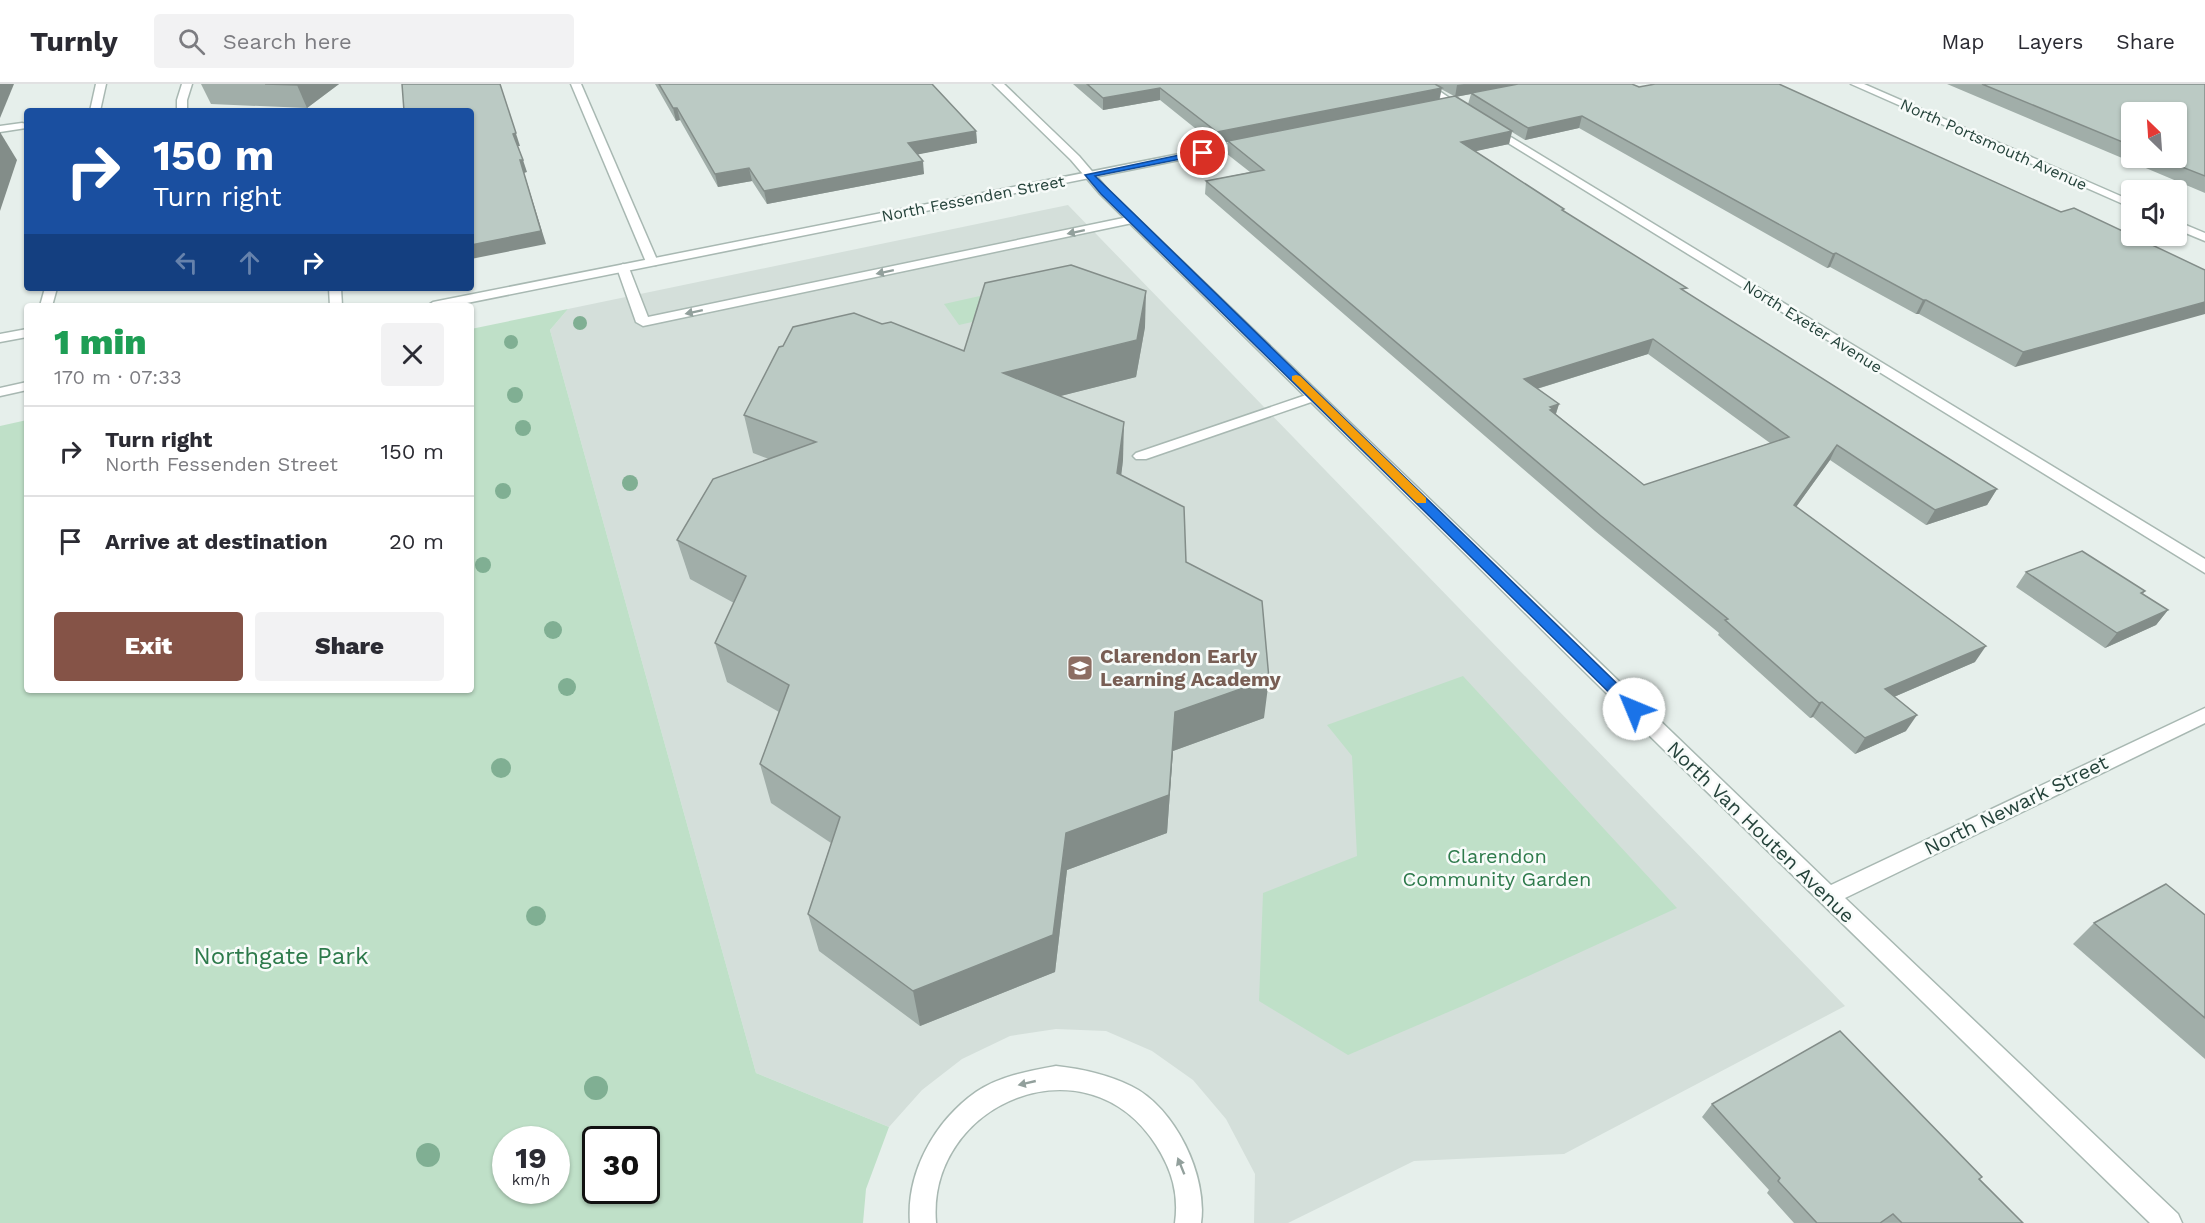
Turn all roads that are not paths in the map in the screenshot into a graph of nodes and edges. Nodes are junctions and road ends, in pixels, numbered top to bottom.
1 (101, 84) edge
2 (187, 84) edge
3 (576, 84) edge
4 (998, 84) edge
5 (1422, 84) edge
6 (1856, 84) edge
7 (1474, 99) edge
8 (1452, 103) junction
9 (96, 108) edge
10 (182, 108) edge
11 (1429, 108) edge
12 (22, 126) dead end
13 (0, 129) edge
14 (1265, 140) edge
15 (1089, 175) junction
16 (2121, 199) edge
17 (1133, 220) junction
18 (2187, 229) edge
19 (2205, 237) edge
20 (652, 262) junction
21 (623, 268) junction
22 (448, 303) edge
23 (24, 334) edge
24 (0, 338) edge
25 (24, 387) edge
26 (0, 392) edge
27 (1314, 396) junction
28 (1141, 456) dead end
29 (2205, 567) edge
30 (2205, 715) edge
31 (1828, 896) junction
32 (923, 1223) edge
33 (1188, 1223) edge
34 (2169, 1223) edge

1 - 9 street
2 - 10 street
3 - 20 street
4 - 15 street, North Van Houten Avenue
5 - 8 street, North Exeter Avenue
6 - 16 street, North Portsmouth Avenue
7 - 8 street
8 - 11 street
8 - 29 street, North Exeter Avenue
12 - 13 street
14 - 15 street, North Fessenden Street
15 - 17 street, North Van Houten Avenue
15 - 20 street, North Fessenden Street
17 -> 21 street
17 - 27 street, North Van Houten Avenue
18 - 19 street
20 - 21 street, North Fessenden Street
21 - 22 street, North Fessenden Street
23 - 24 street
25 - 26 street
27 - 28 street
27 - 31 street, North Van Houten Avenue
30 - 31 street, North Newark Street
31 - 34 street, North Van Houten Avenue
33 -> 32 street

